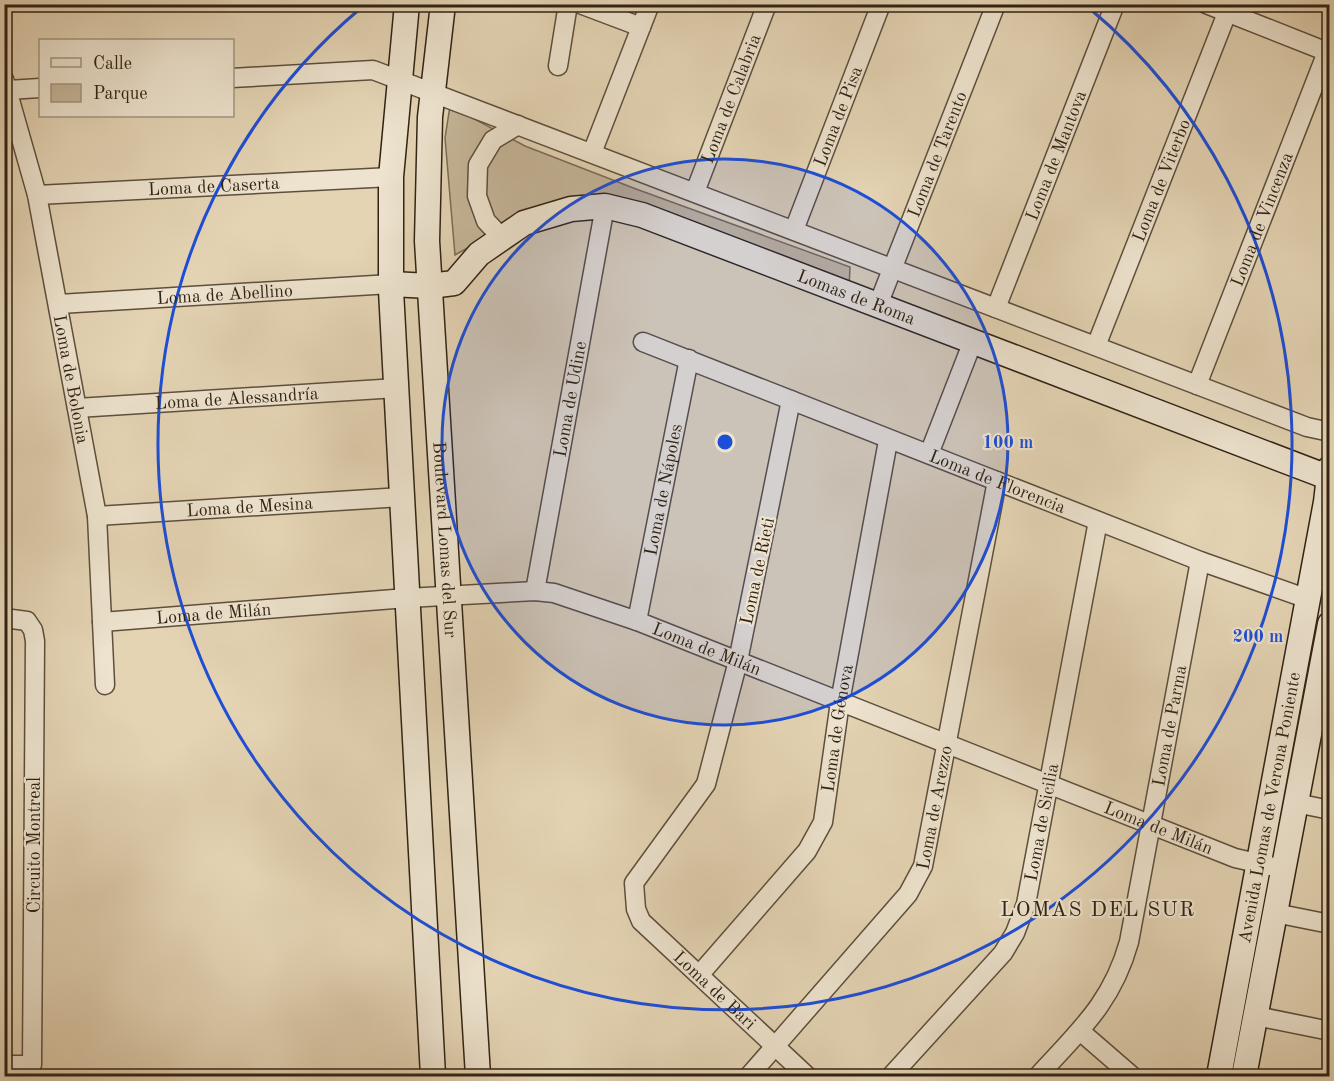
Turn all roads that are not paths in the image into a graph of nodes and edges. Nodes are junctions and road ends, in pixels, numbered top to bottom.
1 (406, 4) edge
2 (443, 4) edge
3 (568, 4) edge
4 (580, 4) edge
5 (650, 4) edge
6 (767, 4) edge
7 (881, 4) edge
8 (996, 4) edge
9 (1115, 4) edge
10 (1206, 4) edge
11 (1227, 13) junction
12 (641, 27) junction
13 (1328, 52) edge
14 (558, 66) dead end
15 (234, 78) edge
16 (399, 79) junction
17 (6, 85) edge
18 (39, 88) edge
19 (432, 92) junction
20 (518, 125) junction
21 (592, 153) junction
22 (392, 177) junction
23 (694, 192) junction
24 (37, 195) junction
25 (605, 206) junction
26 (794, 230) junction
27 (502, 238) junction
28 (893, 268) junction
29 (391, 284) junction
30 (430, 286) junction
31 (59, 304) junction
32 (878, 305) junction
33 (996, 308) junction
34 (973, 341) junction
35 (643, 342) dead end
36 (1096, 346) junction
37 (689, 359) junction
38 (1197, 385) junction
39 (396, 388) junction
40 (792, 400) junction
41 (77, 408) junction
42 (1329, 432) edge
43 (888, 441) junction
44 (929, 454) junction
45 (1329, 474) edge
46 (997, 481) junction
47 (402, 497) junction
48 (97, 516) junction
49 (1098, 521) junction
50 (1200, 561) junction
51 (535, 591) junction
52 (448, 596) junction
53 (407, 597) junction
54 (1308, 598) junction
55 (4, 618) edge
56 (637, 621) junction
57 (102, 622) junction
58 (1329, 624) edge
59 (738, 661) junction
60 (105, 685) dead end
61 (840, 702) junction
62 (1322, 703) edge
63 (946, 744) junction
64 (1048, 784) junction
65 (1296, 803) junction
66 (1329, 810) edge
67 (1151, 825) junction
68 (1259, 863) junction
69 (1284, 869) junction
70 (634, 895) joint
71 (1275, 913) junction
72 (1329, 924) edge
73 (700, 974) junction
74 (1256, 1016) junction
75 (1080, 1031) junction
76 (1329, 1031) edge
77 (775, 1047) junction
78 (8, 1069) edge
79 (433, 1077) edge
80 (477, 1077) edge
81 (749, 1077) edge
82 (807, 1077) edge
83 (891, 1077) edge
84 (1038, 1077) edge
85 (1132, 1077) edge
86 (1219, 1077) edge
87 (1244, 1077) edge

1 - 16 street
2 - 19 street, Boulevard Lomas del Sur
3 - 14 street
4 - 12 street
5 - 12 street
6 - 23 street, Loma de Calabria
7 - 26 street, Loma de Pisa
8 - 28 street, Loma de Tarento
9 - 33 street, Loma de Mantova
10 - 11 street
11 - 13 street
11 - 36 street, Loma de Viterbo
12 - 21 street
13 - 38 street, Loma de Vincenza
15 - 16 street
16 - 19 street
16 - 22 street
17 - 18 street
17 - 24 street, Loma de Bolonia
19 - 20 street
19 - 30 street, Boulevard Lomas del Sur
20 - 21 street
20 - 27 street
21 - 23 street
22 - 24 street, Loma de Caserta
22 - 29 street
23 - 26 street
24 - 31 street, Loma de Bolonia
25 - 27 street, Lomas de Roma
25 - 32 street, Lomas de Roma
25 - 51 street, Loma de Udine
26 - 28 street
27 - 30 street, Lomas de Roma
28 - 32 street, Loma de Tarento
28 - 33 street
29 - 30 street, Lomas de Roma
29 - 31 street, Loma de Abellino
29 - 39 street
30 - 52 street, Boulevard Lomas del Sur
31 - 41 street, Loma de Bolonia
32 - 34 street, Lomas de Roma
33 - 36 street
34 - 44 street
34 - 45 street, Lomas de Roma
35 - 37 street, Loma de Florencia
36 - 38 street
37 - 40 street, Loma de Florencia
37 - 56 street, Loma de Nápoles
38 - 42 street
39 - 41 street, Loma de Alessandría
39 - 47 street
40 - 43 street, Loma de Florencia
40 - 59 street, Loma de Rieti
41 - 48 street, Loma de Bolonia
43 - 44 street, Loma de Florencia
43 - 61 street, Loma de Génova
44 - 46 street, Loma de Florencia
45 - 54 street, Avenida Lomas de Verona Poniente
46 - 49 street, Loma de Florencia
46 - 63 street, Loma de Arezzo
47 - 48 street, Loma de Mesina
47 - 53 street
48 - 57 street, Loma de Bolonia
49 - 50 street, Loma de Florencia
49 - 64 street, Loma de Sicilia
50 - 54 street, Loma de Florencia
50 - 67 street, Loma de Parma
51 - 52 street, Loma de Milán
51 - 56 street, Loma de Milán
52 - 53 street, Loma de Milán
52 - 80 street, Boulevard Lomas del Sur
53 - 57 street, Loma de Milán
53 - 79 street
54 - 68 street, Avenida Lomas de Verona Poniente
55 - 78 street, Circuito Montreal
56 - 59 street, Loma de Milán
57 - 60 street, Loma de Bolonia
58 - 62 street, Avenida Lomas de Verona Poniente
59 - 61 street, Loma de Milán
59 - 70 street, Loma de Rieti
61 - 63 street, Loma de Milán
61 - 73 street, Loma de Génova
62 - 65 street, Avenida Lomas de Verona Poniente
63 - 64 street, Loma de Milán
63 - 77 street, Loma de Arezzo
64 - 67 street, Loma de Milán
64 - 83 street, Loma de Sicilia
65 - 66 street
65 - 69 street, Avenida Lomas de Verona Poniente
67 - 68 street, Loma de Milán
67 - 75 street, Loma de Parma
68 - 69 street, Loma de Milán
68 - 86 street, Avenida Lomas de Verona Poniente
69 - 71 street, Avenida Lomas de Verona Poniente
70 - 73 street, Loma de Bari
71 - 72 street
71 - 74 street, Avenida Lomas de Verona Poniente
73 - 77 street, Loma de Bari
74 - 76 street
74 - 87 street, Avenida Lomas de Verona Poniente
75 - 84 street, Loma de Parma
75 - 85 street
77 - 81 street, Loma de Arezzo
77 - 82 street, Loma de Bari

